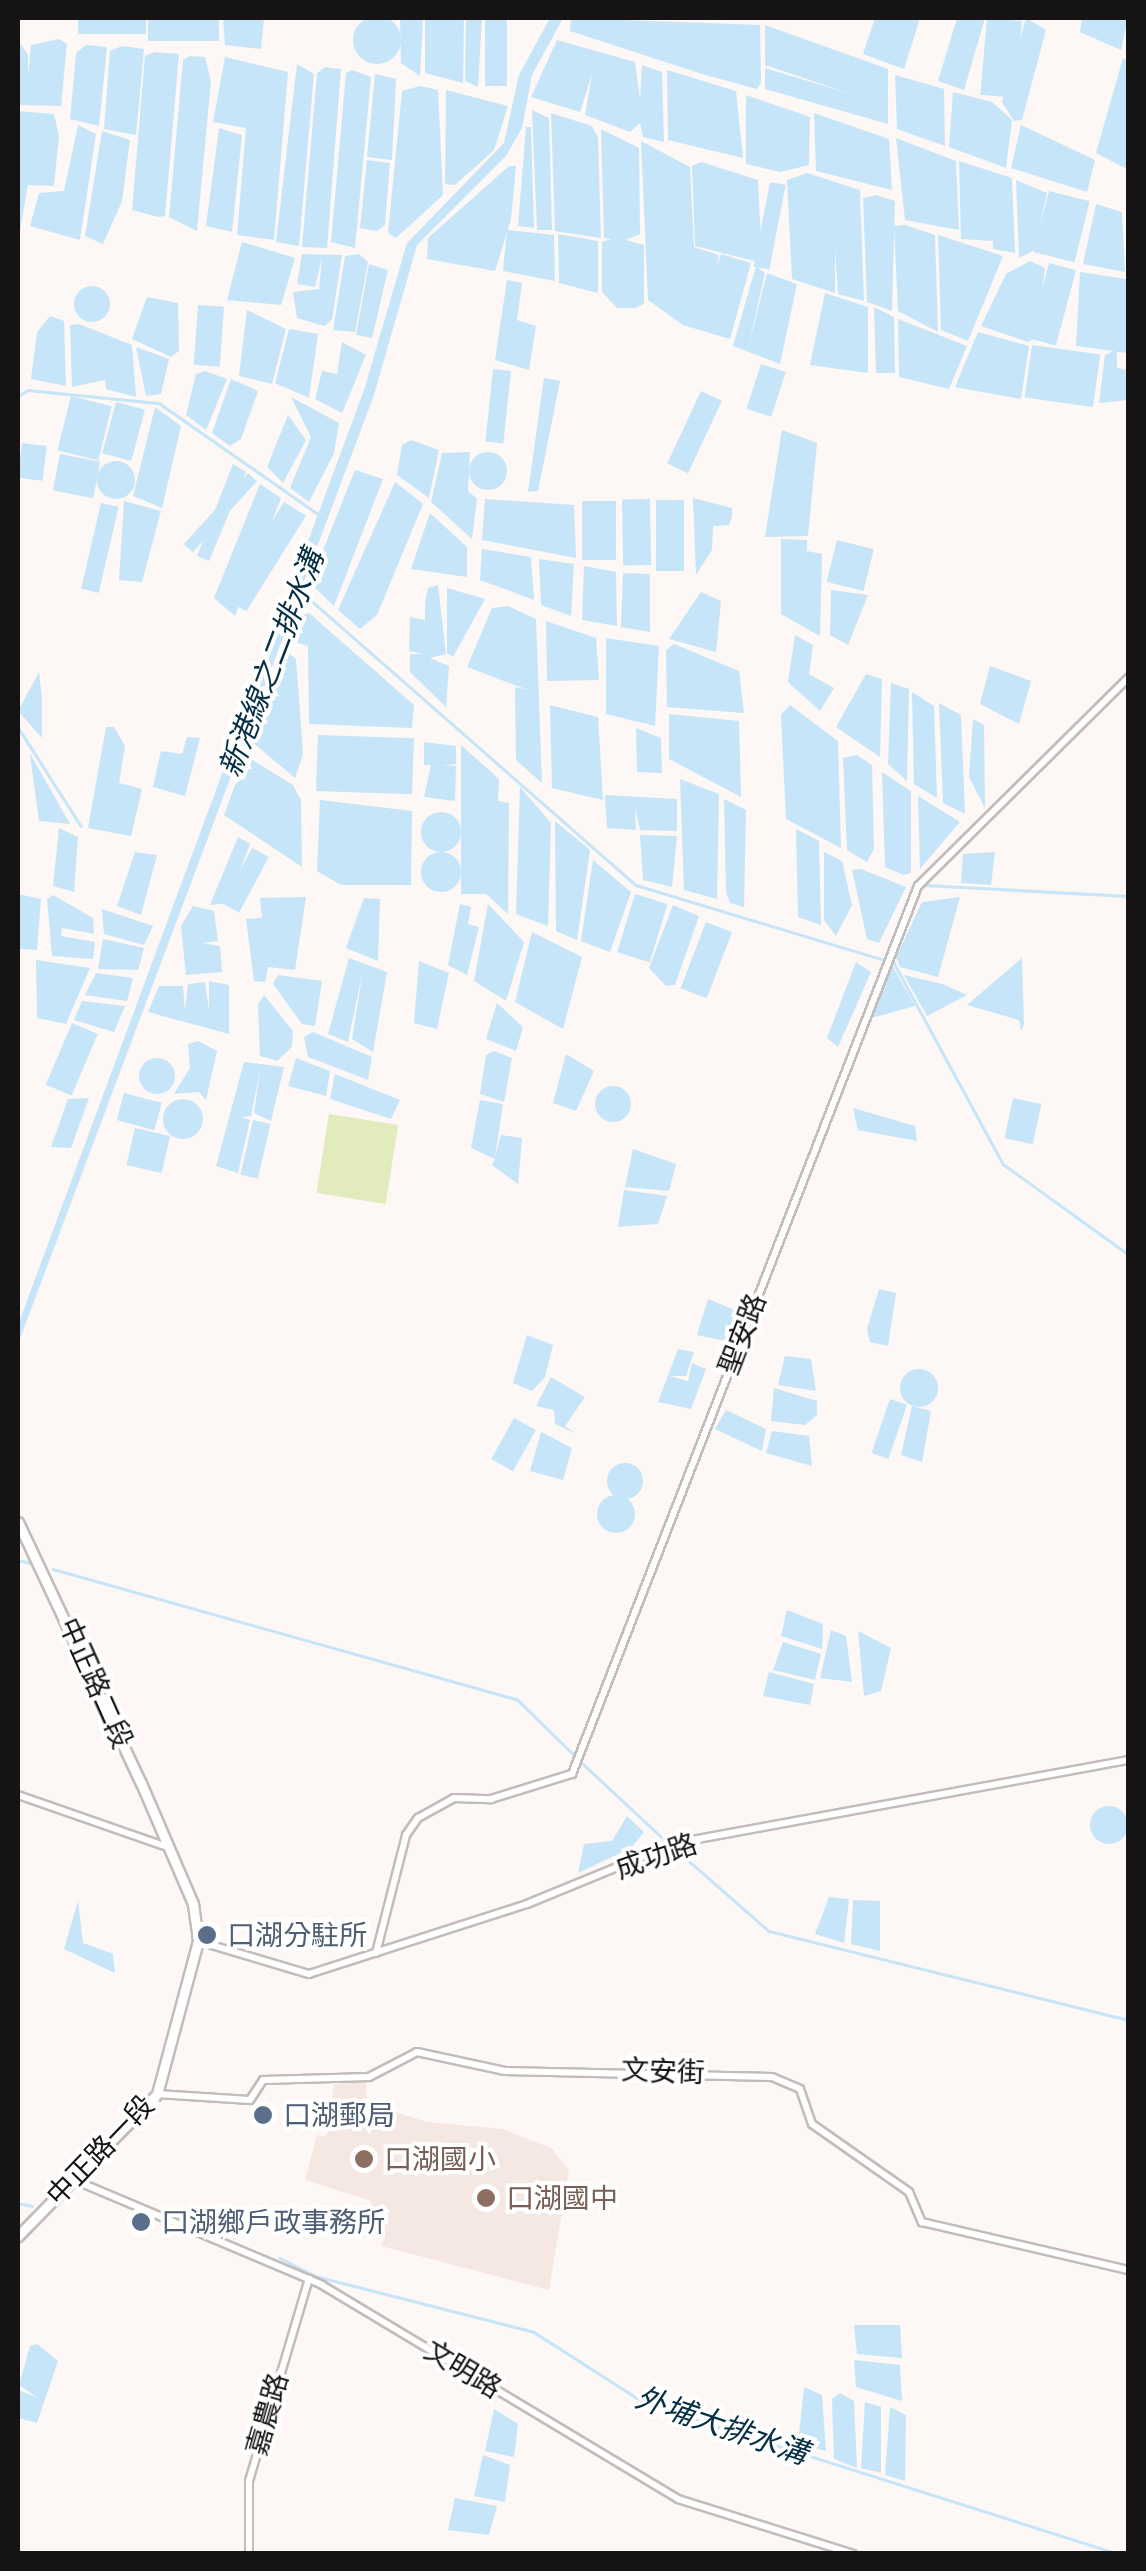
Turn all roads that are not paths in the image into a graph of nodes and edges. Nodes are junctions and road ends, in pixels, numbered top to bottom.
1 (1128, 678) edge
2 (18, 1522) edge
3 (1128, 1760) edge
4 (18, 1795) edge
5 (168, 1847) junction
6 (198, 1941) junction
7 (376, 1952) junction
8 (157, 2094) junction
9 (74, 2180) junction
10 (18, 2236) edge
11 (1128, 2270) edge
12 (309, 2279) junction
13 (249, 2554) edge
14 (853, 2554) edge

1 - 7 street, 聖安路
2 - 5 main road, 中正路二段
3 - 7 street, 成功路
4 - 5 street
5 - 6 main road, 中正路二段
6 - 7 street, 成功路
6 - 8 main road, 中正路一段
8 - 9 main road, 中正路一段
8 - 11 street, 文安街
9 - 10 main road, 中正路一段
9 - 12 street, 文明路
12 - 13 street, 嘉農路
12 - 14 street, 文明路

